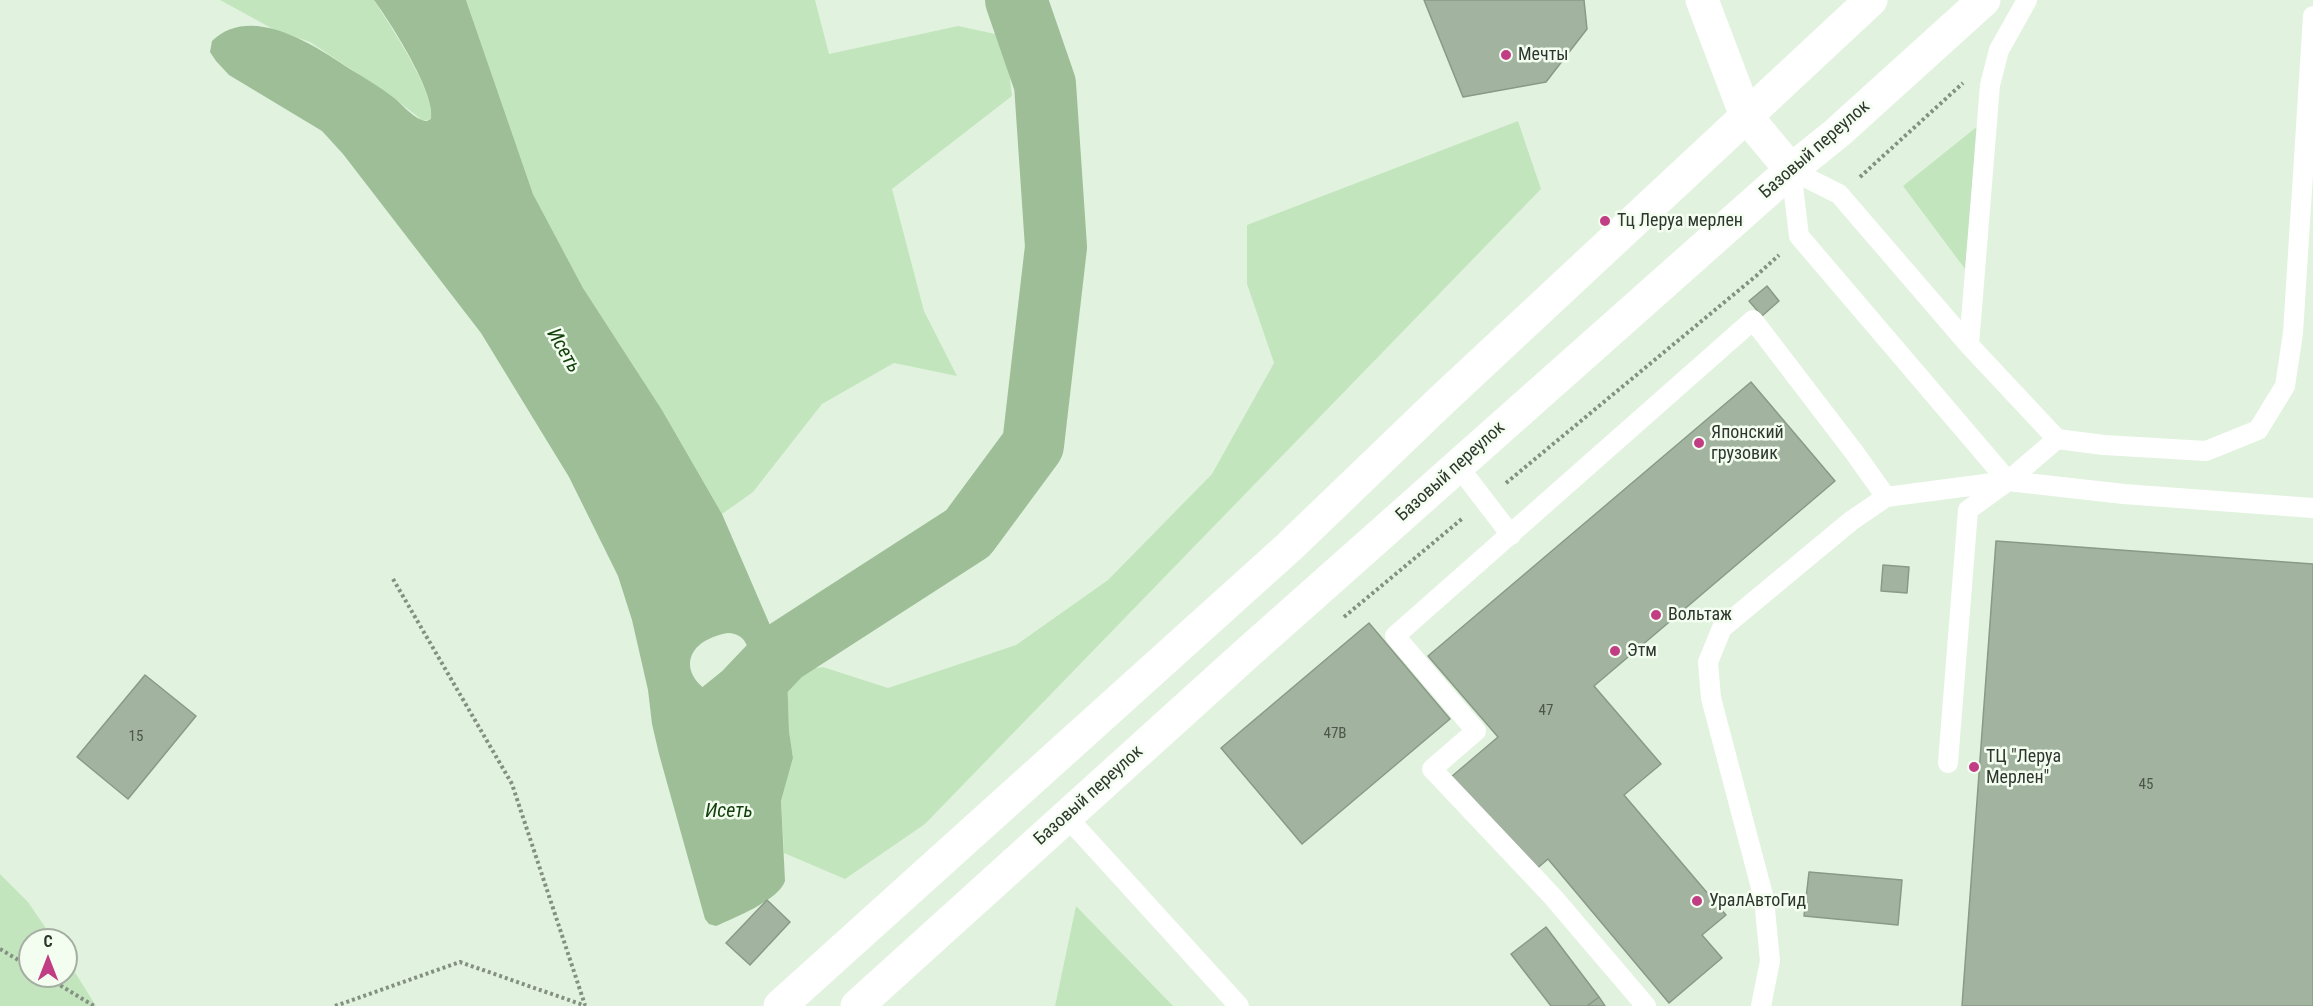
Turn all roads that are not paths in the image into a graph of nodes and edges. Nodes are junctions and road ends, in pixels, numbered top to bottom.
1 (1702, 0) edge
2 (1871, 0) edge
3 (1984, 0) edge
4 (2027, 0) edge
5 (2313, 16) edge
6 (1746, 116) junction
7 (1791, 170) junction
8 (1969, 345) junction
9 (2057, 439) junction
10 (1458, 466) junction
11 (2008, 482) junction
12 (1886, 497) junction
13 (2313, 508) edge
14 (1512, 535) junction
15 (1948, 763) dead end
16 (1066, 816) junction
17 (780, 1006) edge
18 (857, 1006) edge
19 (1239, 1006) edge
20 (1646, 1006) edge
21 (1761, 1006) edge

1 - 6 main road
2 - 6 main road
3 - 7 main road, Базовый переулок
4 - 8 lane
5 - 9 lane
6 - 7 main road
6 - 17 main road
7 - 8 lane
7 - 10 main road, Базовый переулок
7 - 11 lane
8 - 9 lane
9 - 11 lane
10 - 14 lane
10 - 16 main road, Базовый переулок
11 - 12 lane
11 - 13 lane
11 - 15 lane
12 - 14 lane
12 - 21 lane
14 - 20 lane
16 - 18 main road, Базовый переулок
16 - 19 lane

